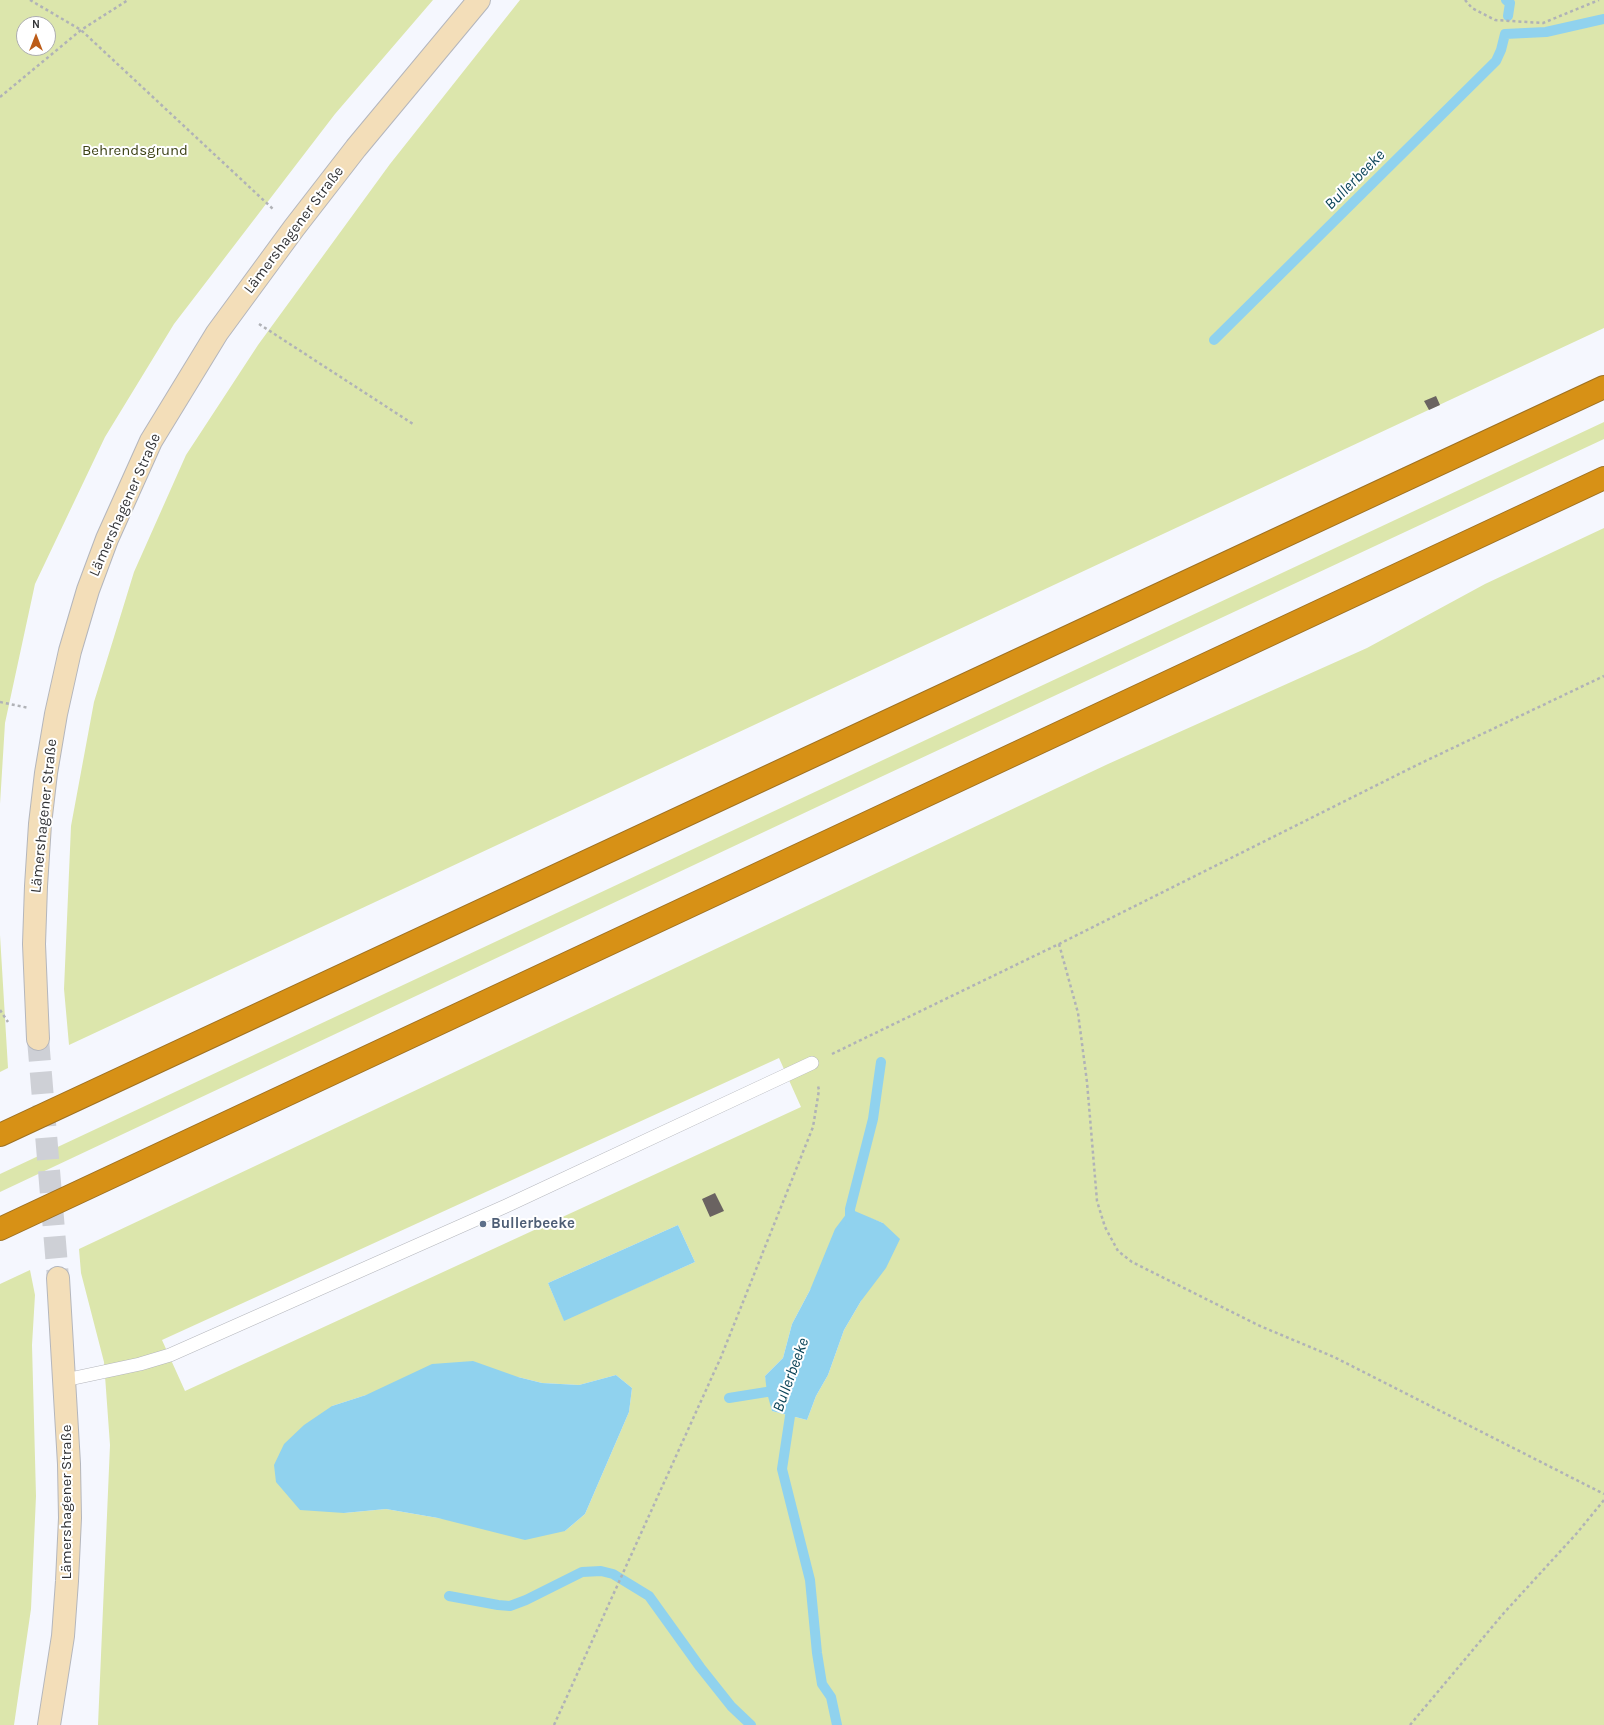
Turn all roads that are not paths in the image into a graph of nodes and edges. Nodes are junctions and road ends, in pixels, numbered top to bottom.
1 (479, 0) edge
2 (1604, 387) edge
3 (1604, 478) edge
4 (38, 1039) tunnel mouth
5 (812, 1064) road end
6 (0, 1135) edge
7 (0, 1229) edge
8 (58, 1278) tunnel mouth
9 (65, 1380) junction
10 (49, 1725) edge

1 - 4 main road, Lämershagener Straße
2 - 6 highway
3 - 7 highway
5 - 9 lane
8 - 9 main road, Lämershagener Straße
9 - 10 main road, Lämershagener Straße

